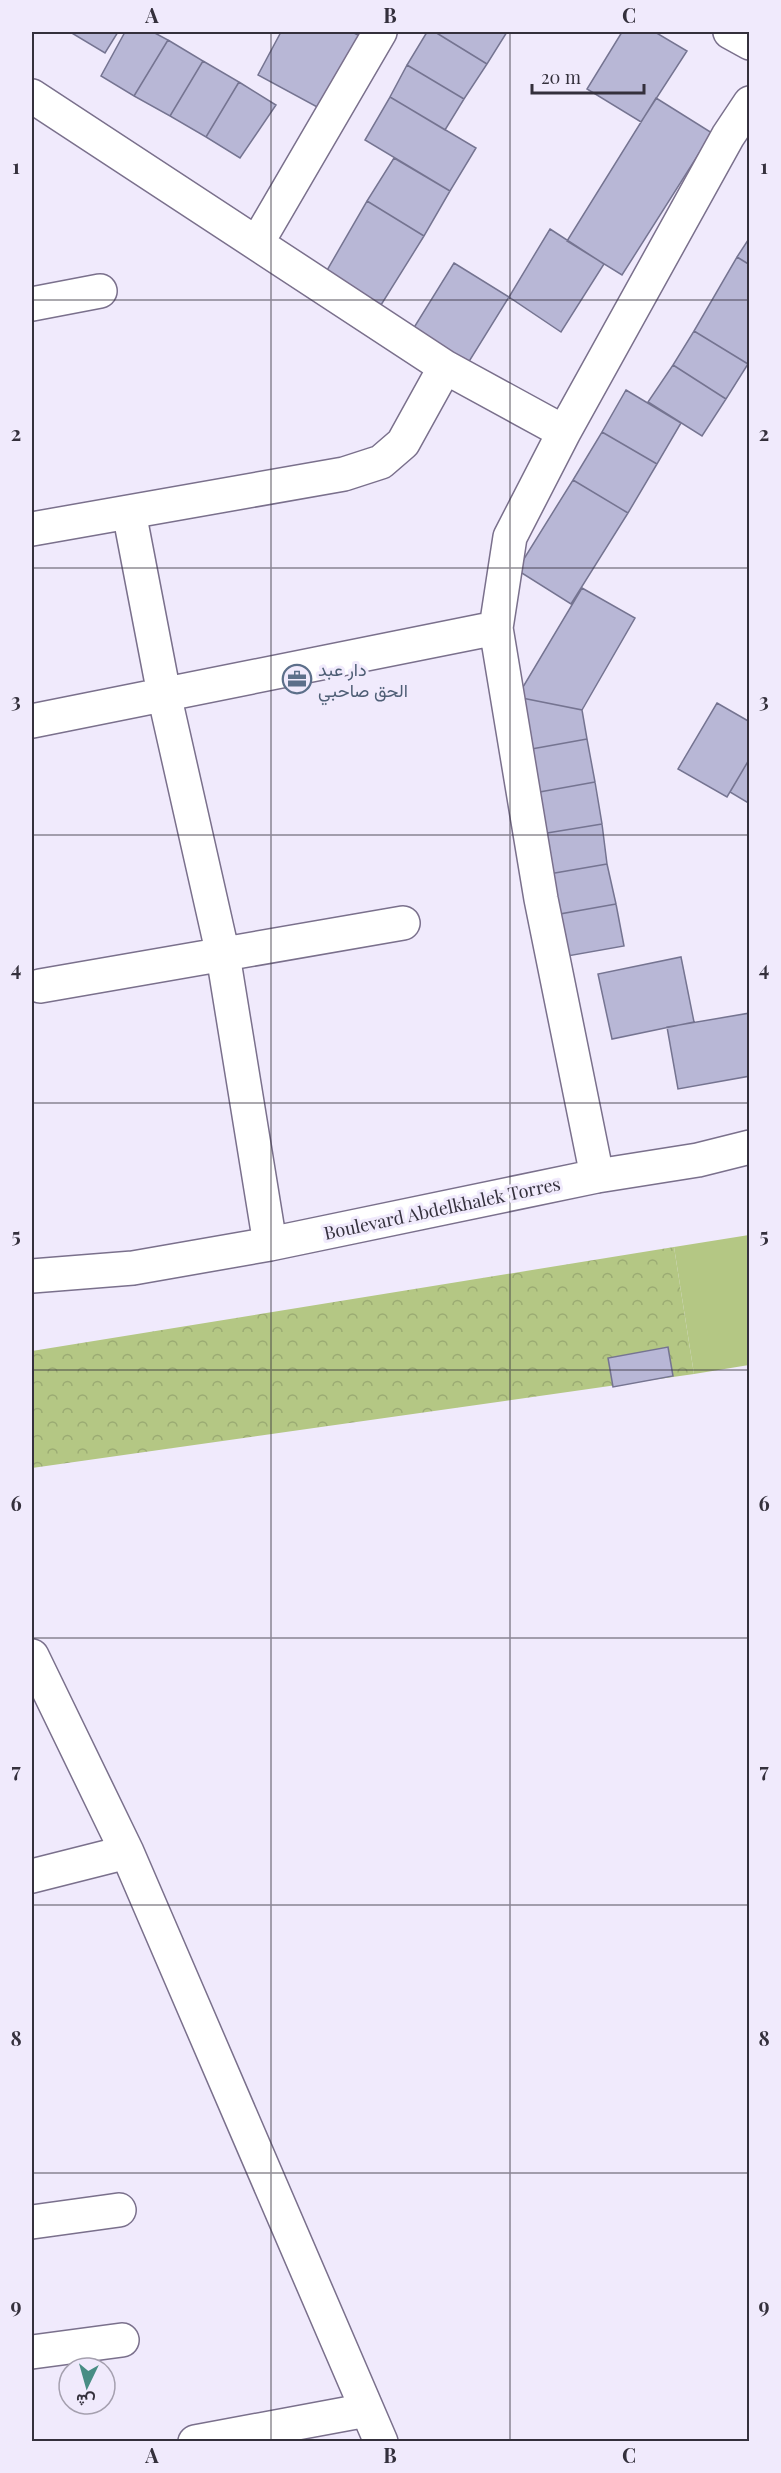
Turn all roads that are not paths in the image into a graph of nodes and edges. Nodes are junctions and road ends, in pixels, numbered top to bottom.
1 (380, 32) edge
2 (730, 32) edge
3 (750, 43) edge
4 (32, 96) edge
5 (750, 103) edge
6 (739, 142) edge
7 (257, 243) junction
8 (100, 291) dead end
9 (32, 304) edge
10 (445, 367) junction
11 (564, 432) junction
12 (129, 512) junction
13 (32, 529) edge
14 (496, 628) junction
15 (164, 694) junction
16 (32, 721) edge
17 (403, 923) dead end
18 (223, 955) junction
19 (40, 986) dead end
20 (750, 1147) edge
21 (597, 1176) junction
22 (270, 1244) junction
23 (133, 1268) junction
24 (32, 1276) edge
25 (32, 1299) edge
26 (32, 1656) edge
27 (127, 1852) junction
28 (32, 1876) edge
29 (119, 2210) dead end
30 (32, 2222) edge
31 (122, 2340) dead end
32 (32, 2352) edge
33 (367, 2410) junction
34 (195, 2442) edge
35 (381, 2442) edge

1 - 7 street
2 - 3 street
4 - 7 street
5 - 6 street
6 - 11 street
7 - 10 street
8 - 9 street
10 - 11 street
10 - 12 street
11 - 14 street
12 - 13 street
12 - 15 street
14 - 15 street
14 - 21 street
15 - 16 street
15 - 18 street
17 - 18 street
18 - 19 street
18 - 22 street
20 - 21 street, Boulevard Abdelkhalek Torres
21 - 22 street, Boulevard Abdelkhalek Torres
22 - 23 street, Boulevard Abdelkhalek Torres
23 - 24 street, Boulevard Abdelkhalek Torres
23 - 25 street, Boulevard Abdelkhalek Torres
26 - 27 street
27 - 28 street
27 - 33 street
29 - 30 street
31 - 32 street
33 - 34 street
33 - 35 street

